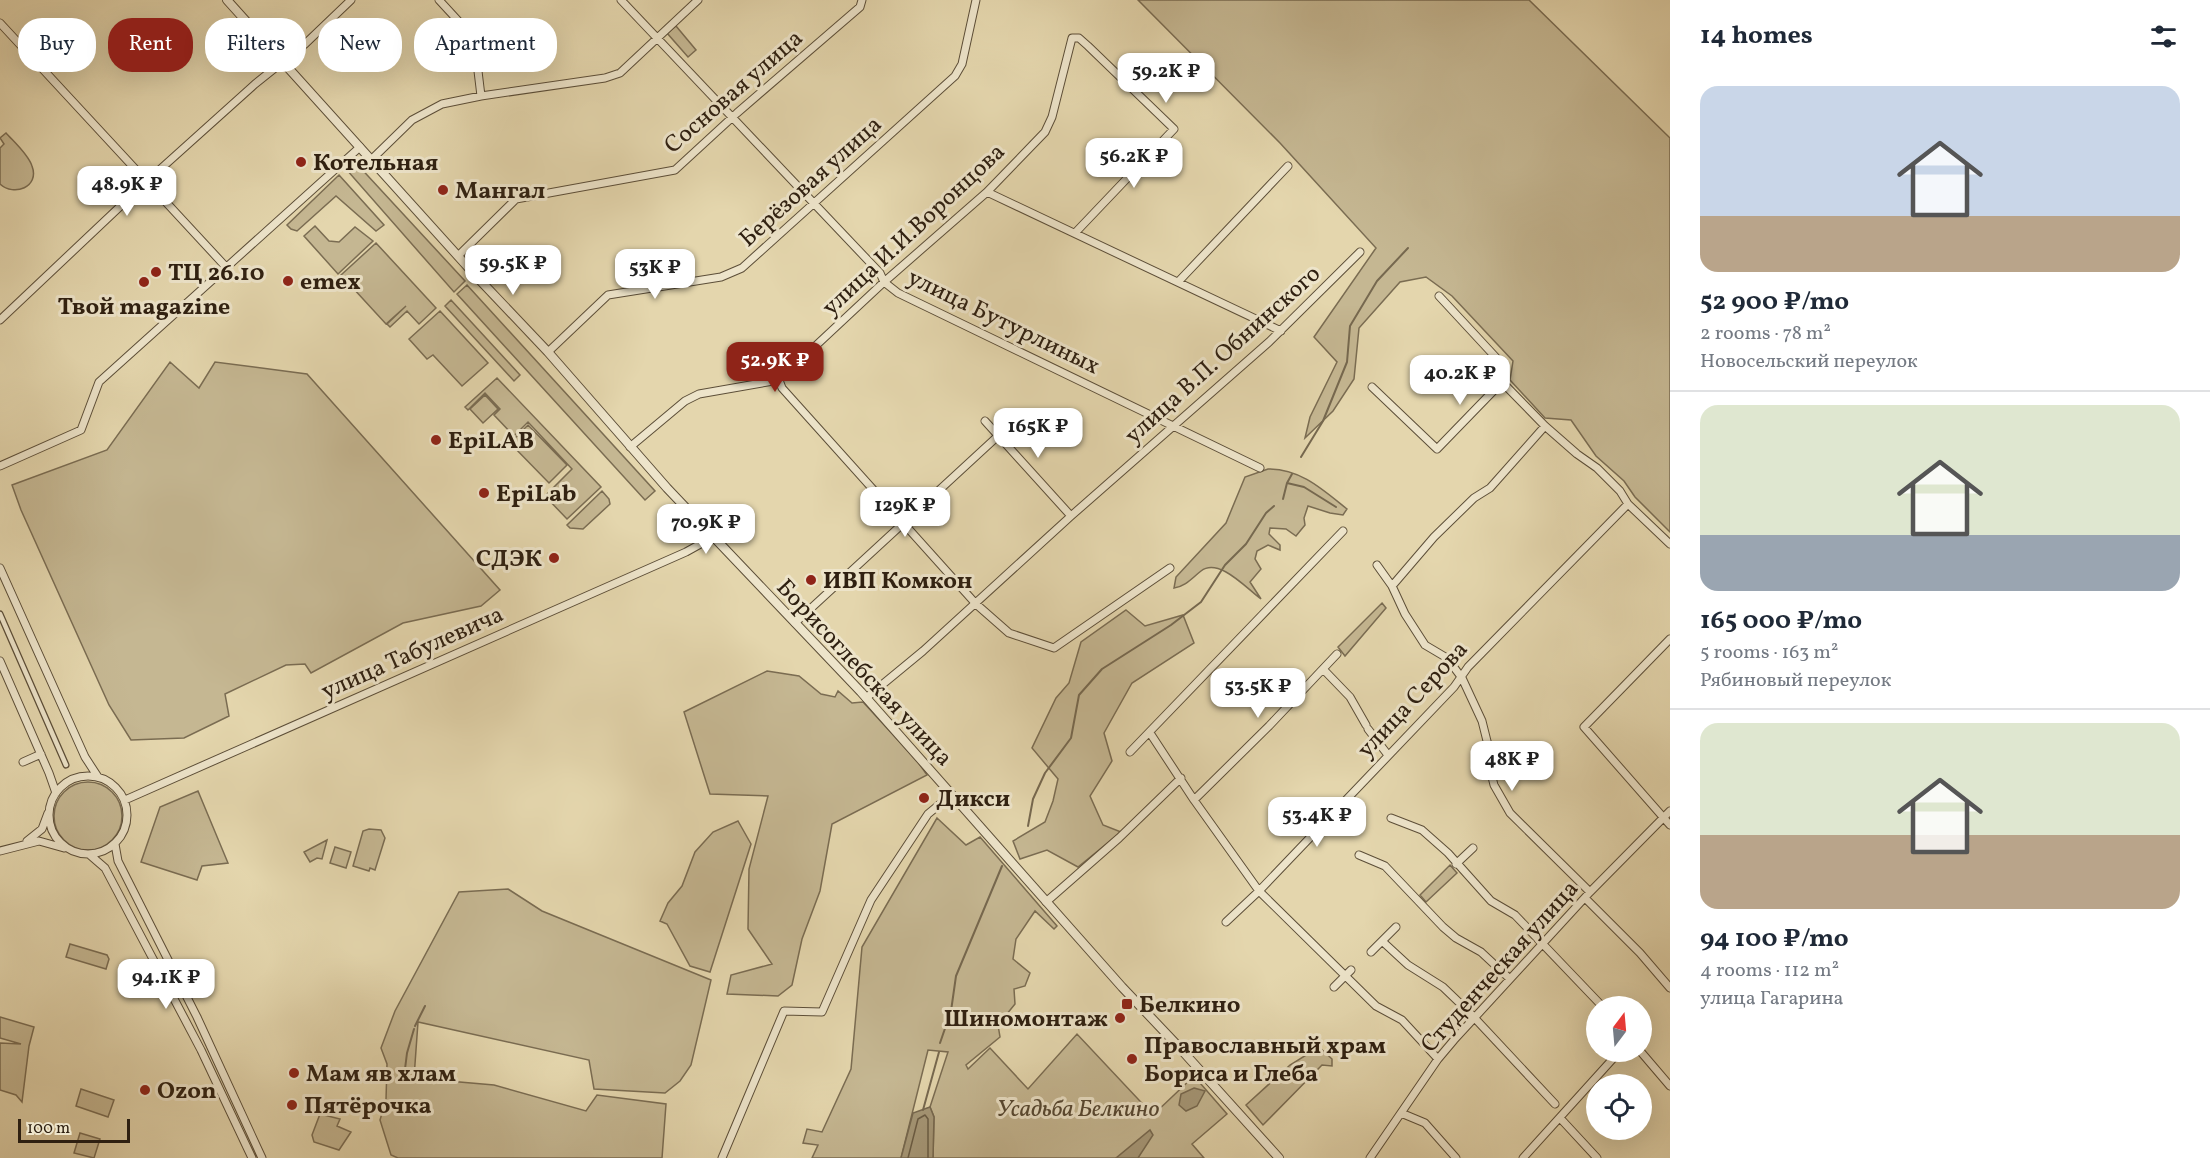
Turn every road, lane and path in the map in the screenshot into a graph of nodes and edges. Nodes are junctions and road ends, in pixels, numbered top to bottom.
1 (227, 0) edge
2 (351, 0) edge
3 (439, 0) edge
4 (621, 0) edge
5 (698, 0) edge
6 (862, 0) edge
7 (976, 0) edge
8 (244, 18) edge
9 (0, 24) edge
10 (657, 39) junction
11 (306, 43) edge
12 (271, 72) edge
13 (293, 72) edge
14 (481, 96) junction
15 (731, 118) junction
16 (360, 147) junction
17 (372, 159) junction
18 (1288, 166) dead end
19 (146, 182) junction
20 (987, 192) junction
21 (814, 203) junction
22 (1075, 232) junction
23 (1360, 252) dead end
24 (458, 256) junction
25 (226, 267) junction
26 (1179, 281) junction
27 (884, 282) junction
28 (1439, 296) dead end
29 (0, 320) edge
30 (1281, 331) junction
31 (548, 352) junction
32 (778, 380) junction
33 (1502, 382) junction
34 (1371, 387) dead end
35 (986, 421) dead end
36 (1172, 426) junction
37 (1545, 426) junction
38 (999, 435) junction
39 (630, 447) junction
40 (0, 466) edge
41 (1260, 468) dead end
42 (1628, 504) junction
43 (1071, 516) junction
44 (904, 523) junction
45 (1343, 531) dead end
46 (712, 537) junction
47 (1670, 544) edge
48 (1377, 565) dead end
49 (0, 568) edge
50 (1170, 568) dead end
51 (1392, 586) junction
52 (976, 604) junction
53 (0, 614) edge
54 (795, 623) junction
55 (1670, 639) edge
56 (1337, 654) dead end
57 (0, 661) edge
58 (1323, 669) junction
59 (1462, 678) junction
60 (866, 699) junction
61 (1150, 733) junction
62 (1131, 752) dead end
63 (41, 754) junction
64 (1388, 755) junction
65 (23, 762) dead end
66 (66, 765) dead end
67 (98, 777) junction
68 (1181, 778) junction
69 (56, 793) junction
70 (951, 795) junction
71 (125, 800) junction
72 (1194, 800) junction
73 (49, 810) junction
74 (1670, 811) edge
75 (1392, 818) dead end
76 (1664, 818) junction
77 (1670, 825) edge
78 (24, 843) junction
79 (115, 844) junction
80 (1473, 848) dead end
81 (67, 849) junction
82 (0, 851) edge
83 (90, 855) junction
84 (1359, 855) dead end
85 (1456, 864) junction
86 (1259, 891) junction
87 (1588, 895) junction
88 (1046, 902) junction
89 (1420, 903) junction
90 (1413, 909) dead end
91 (1226, 922) dead end
92 (1396, 927) dead end
93 (1382, 941) junction
94 (1544, 944) junction
95 (1371, 952) dead end
96 (1351, 970) dead end
97 (1345, 977) junction
98 (1510, 979) junction
99 (1334, 987) dead end
100 (1670, 988) edge
101 (1593, 996) edge
102 (1475, 1017) junction
103 (1438, 1059) junction
104 (1610, 1062) edge
105 (1650, 1062) edge
106 (1670, 1086) edge
107 (1555, 1104) dead end
108 (1401, 1113) junction
109 (1560, 1118) junction
110 (252, 1158) edge
111 (262, 1158) edge
112 (722, 1158) edge
113 (1279, 1158) edge
114 (1371, 1158) edge
115 (1456, 1158) edge
116 (1524, 1158) edge
117 (1598, 1158) edge

1 - 8 street, Борисоглебская улица
2 - 11 street
3 - 14 street
4 - 10 street, улица Бутурлиных
5 - 10 street
6 - 15 street, Сосновая улица
7 - 21 street, Берёзовая улица
9 - 19 street
10 - 14 street
10 - 15 street, улица Бутурлиных
12 - 19 street
13 - 16 street, Борисоглебская улица
14 - 17 street
15 - 21 street, улица Бутурлиных
15 - 24 street, Сосновая улица
16 - 17 street, Борисоглебская улица
16 - 25 street
17 - 24 street, Борисоглебская улица
18 - 26 street
19 - 25 street
19 - 29 street
20 - 22 street
20 - 22 street, улица И.И.Воронцова
20 - 27 street, улица И.И.Воронцова
21 - 27 street, улица Бутурлиных
21 - 31 street, Берёзовая улица
22 - 26 street
23 - 30 street, улица В.П. Обнинского
24 - 31 street, Борисоглебская улица
25 - 40 street
26 - 30 street
27 - 32 street, улица И.И.Воронцова
27 - 36 street, улица Бутурлиных
28 - 33 street
30 - 36 street, улица В.П. Обнинского
31 - 39 street, Борисоглебская улица
32 - 39 street
32 - 44 street
33 - 34 street
33 - 37 street
35 - 38 street
36 - 41 street, улица Бутурлиных
36 - 43 street, улица В.П. Обнинского
37 - 42 street
37 - 51 street
38 - 43 street
38 - 44 street
39 - 46 street, Борисоглебская улица
42 - 47 street
42 - 59 street, улица Серова
43 - 52 street, улица В.П. Обнинского
44 - 52 street
44 - 54 street
45 - 61 street
46 - 54 street, Борисоглебская улица
46 - 71 street, улица Табулевича
48 - 51 street
49 - 67 street
50 - 52 street
51 - 59 street
52 - 60 street, улица В.П. Обнинского
53 - 66 street
54 - 60 street, Борисоглебская улица
55 - 76 street
56 - 58 street
57 - 63 street
58 - 64 street
58 - 72 street
59 - 64 street, улица Серова
59 - 87 street
60 - 70 street, Борисоглебская улица
61 - 62 street
61 - 68 street
63 - 65 street
63 - 69 street
64 - 86 street, улица Серова
67 - 69 street
67 - 71 street
68 - 72 street
68 - 88 street
69 - 73 street
70 - 88 street, Борисоглебская улица
70 - 112 street
71 - 79 street
72 - 86 street
73 - 78 street
73 - 81 street
74 - 76 street, Студенческая улица
75 - 85 street
76 - 77 street
76 - 87 street, Студенческая улица
78 - 81 street
78 - 82 street
79 - 83 street
79 - 111 street
80 - 85 street
81 - 83 street
83 - 110 street
84 - 89 street
85 - 94 street
86 - 91 street, улица Серова
86 - 97 street
87 - 94 street, Студенческая улица
87 - 100 street
88 - 113 street, Борисоглебская улица
89 - 90 street
89 - 98 street
92 - 93 street
93 - 95 street
93 - 102 street
94 - 98 street, Студенческая улица
94 - 101 street
96 - 97 street
97 - 99 street
97 - 103 street
98 - 102 street, Студенческая улица
102 - 103 street, Студенческая улица
102 - 107 street
103 - 108 street, Студенческая улица
104 - 109 street
105 - 106 street
108 - 114 street, Студенческая улица
108 - 115 street
109 - 116 street
109 - 117 street

